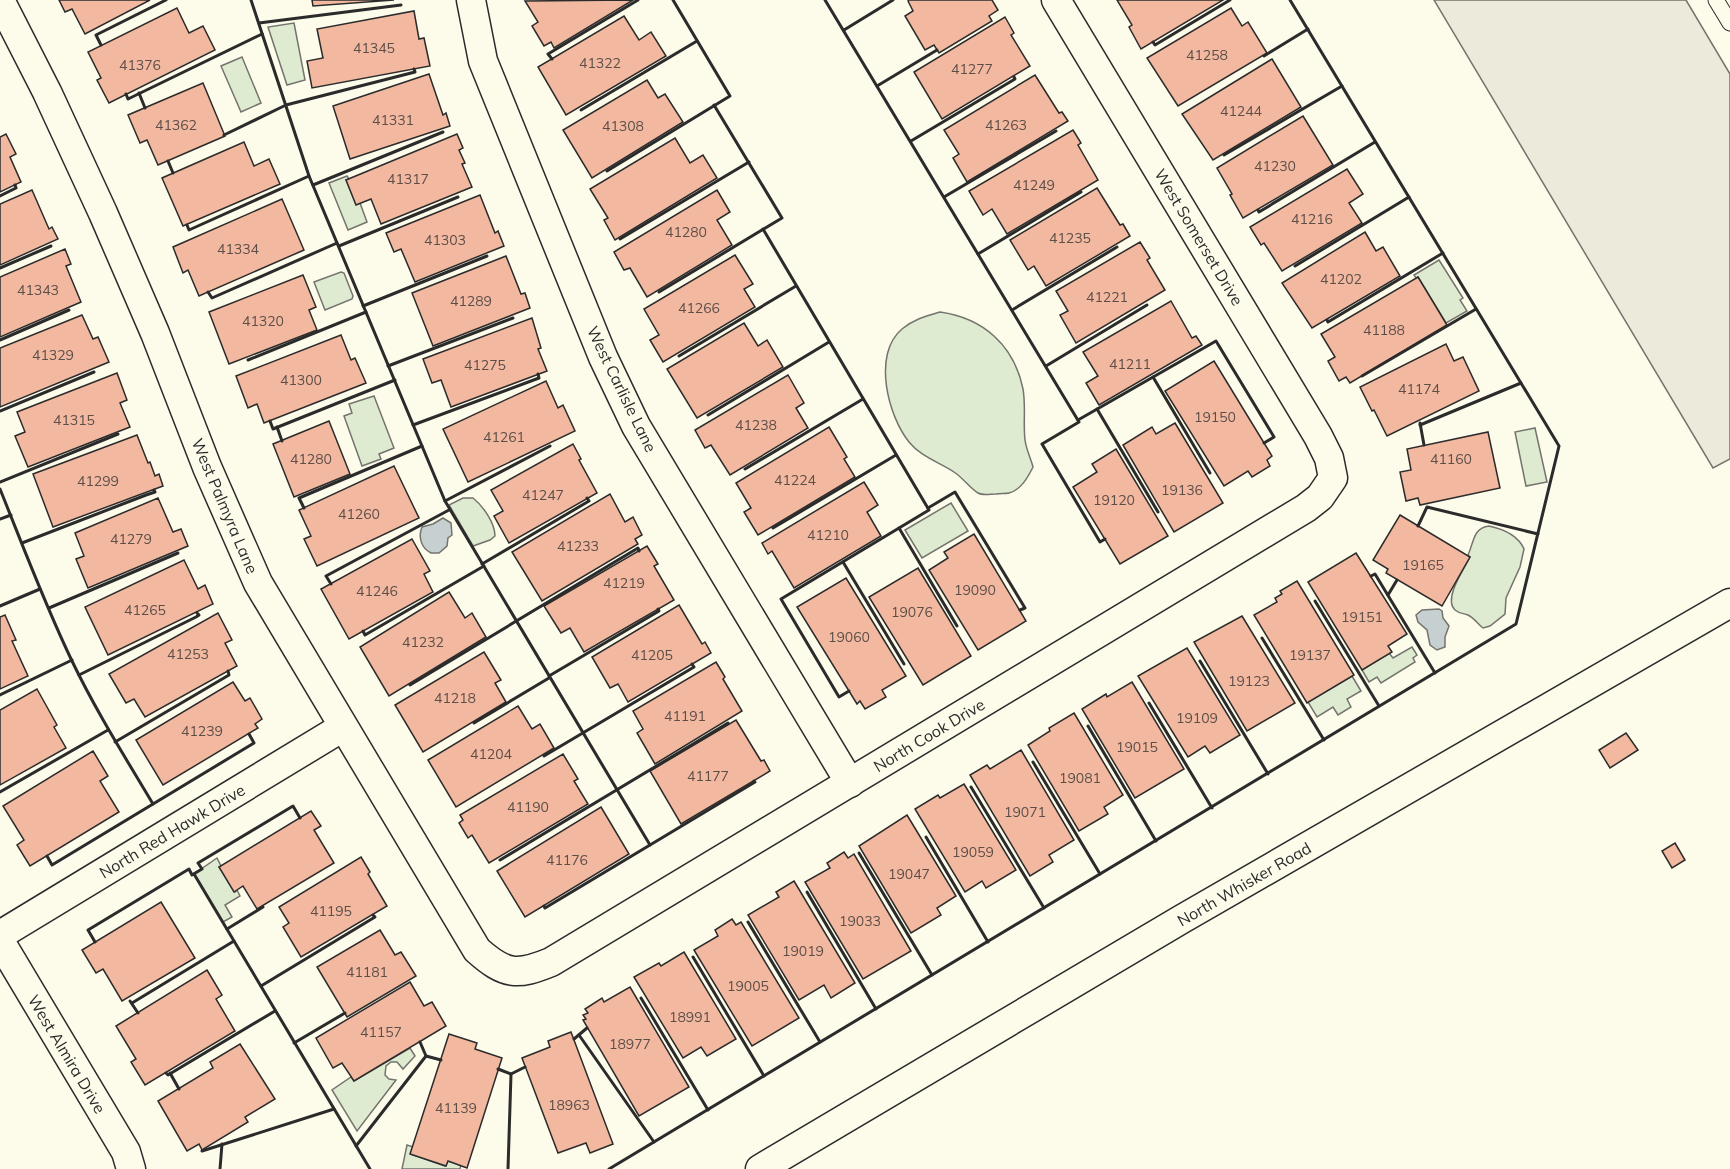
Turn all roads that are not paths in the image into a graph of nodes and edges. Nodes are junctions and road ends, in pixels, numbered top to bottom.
1 (0, 0) edge
2 (471, 0) edge
3 (1056, 0) edge
4 (1716, 0) edge
5 (1730, 23) edge
6 (1333, 478) joint
7 (1730, 603) edge
8 (343, 727) junction
9 (850, 783) junction
10 (0, 935) edge
11 (0, 941) edge
12 (513, 972) joint
13 (131, 1169) edge
14 (760, 1169) edge

1 - 8 street, West Palmyra Lane
2 - 9 street, West Carlisle Lane
3 - 6 street, West Somerset Drive
4 - 5 lane
6 - 9 street, North Cook Drive
7 - 14 street, North Whisker Road
8 - 10 street, North Red Hawk Drive
8 - 12 street, West Palmyra Lane
9 - 12 street, North Cook Drive
11 - 13 street, West Almira Drive

